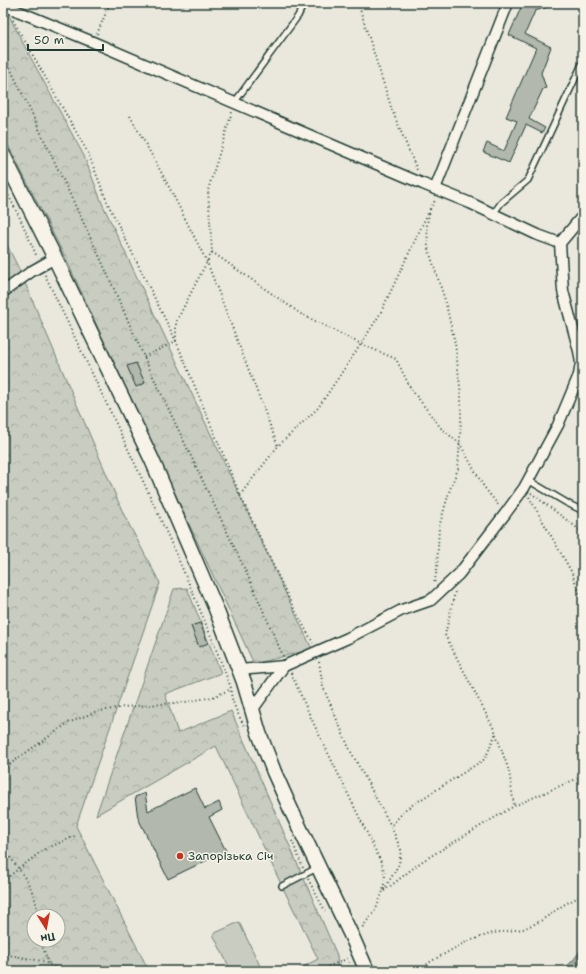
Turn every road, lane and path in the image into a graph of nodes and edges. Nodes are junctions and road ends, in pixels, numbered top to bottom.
1 (110, 3) edge
2 (304, 3) edge
3 (358, 3) edge
4 (508, 3) edge
5 (4, 5) edge
6 (93, 42) junction
7 (3, 53) edge
8 (583, 63) edge
9 (234, 103) junction
10 (130, 116) dead end
11 (3, 155) edge
12 (423, 184) junction
13 (3, 186) edge
14 (438, 190) junction
15 (430, 210) junction
16 (493, 214) junction
17 (583, 218) edge
18 (560, 243) junction
19 (212, 252) junction
20 (55, 258) junction
21 (207, 262) junction
22 (41, 266) junction
23 (3, 292) edge
24 (176, 341) junction
25 (361, 344) junction
26 (581, 352) edge
27 (144, 357) junction
28 (460, 444) junction
29 (278, 446) junction
30 (526, 484) junction
31 (240, 495) junction
32 (581, 510) dead end
33 (505, 514) junction
34 (583, 531) edge
35 (459, 574) junction
36 (431, 600) junction
37 (583, 602) edge
38 (317, 652) junction
39 (286, 665) junction
40 (240, 670) junction
41 (231, 688) junction
42 (253, 709) junction
43 (244, 728) dead end
44 (496, 733) junction
45 (3, 769) edge
46 (583, 776) edge
47 (514, 806) junction
48 (391, 826) junction
49 (75, 836) dead end
50 (290, 838) dead end
51 (3, 848) edge
52 (318, 867) junction
53 (19, 869) junction
54 (306, 874) junction
55 (3, 881) edge
56 (282, 886) dead end
57 (383, 891) junction
58 (583, 895) edge
59 (37, 908) edge
60 (328, 916) dead end
61 (353, 939) junction
62 (43, 948) edge
63 (3, 954) edge
64 (352, 964) dead end
65 (50, 965) junction
66 (62, 971) edge
67 (317, 971) edge
68 (367, 971) edge
69 (422, 971) edge

1 - 6 path
2 - 9 lane
3 - 12 path
4 - 14 street
5 - 6 street
5 - 24 path
6 - 9 street
7 - 27 path
8 - 16 lane
9 - 12 street
9 - 19 path
10 - 21 path
11 - 20 main road
12 - 14 street
13 - 22 path
14 - 15 path
14 - 16 street
15 - 25 path
15 - 28 path
16 - 18 street
17 - 18 street
18 - 26 street
19 - 21 path
19 - 25 path
20 - 22 street
20 - 40 main road
21 - 24 path
21 - 29 path
22 - 23 street
22 - 41 path
24 - 27 path
24 - 31 path
25 - 28 path
25 - 29 path
26 - 30 street
27 - 39 path
28 - 33 path
28 - 36 path
29 - 31 path
30 - 32 lane
30 - 33 street
30 - 34 path
30 - 37 path
31 - 38 path
33 - 35 street
35 - 36 street
35 - 44 path
36 - 38 street
38 - 39 street
38 - 48 path
39 - 40 street
39 - 42 street
39 - 57 path
40 - 42 main road
41 - 43 path
41 - 45 path
42 - 52 main road
44 - 47 path
44 - 48 path
46 - 47 path
47 - 57 path
48 - 57 path
49 - 53 path
50 - 54 path
51 - 53 path
52 - 54 lane
52 - 61 main road
53 - 55 path
53 - 59 path
54 - 56 lane
54 - 60 path
57 - 61 path
58 - 69 path
61 - 68 main road
62 - 65 path
63 - 65 path
64 - 67 path
65 - 66 path

